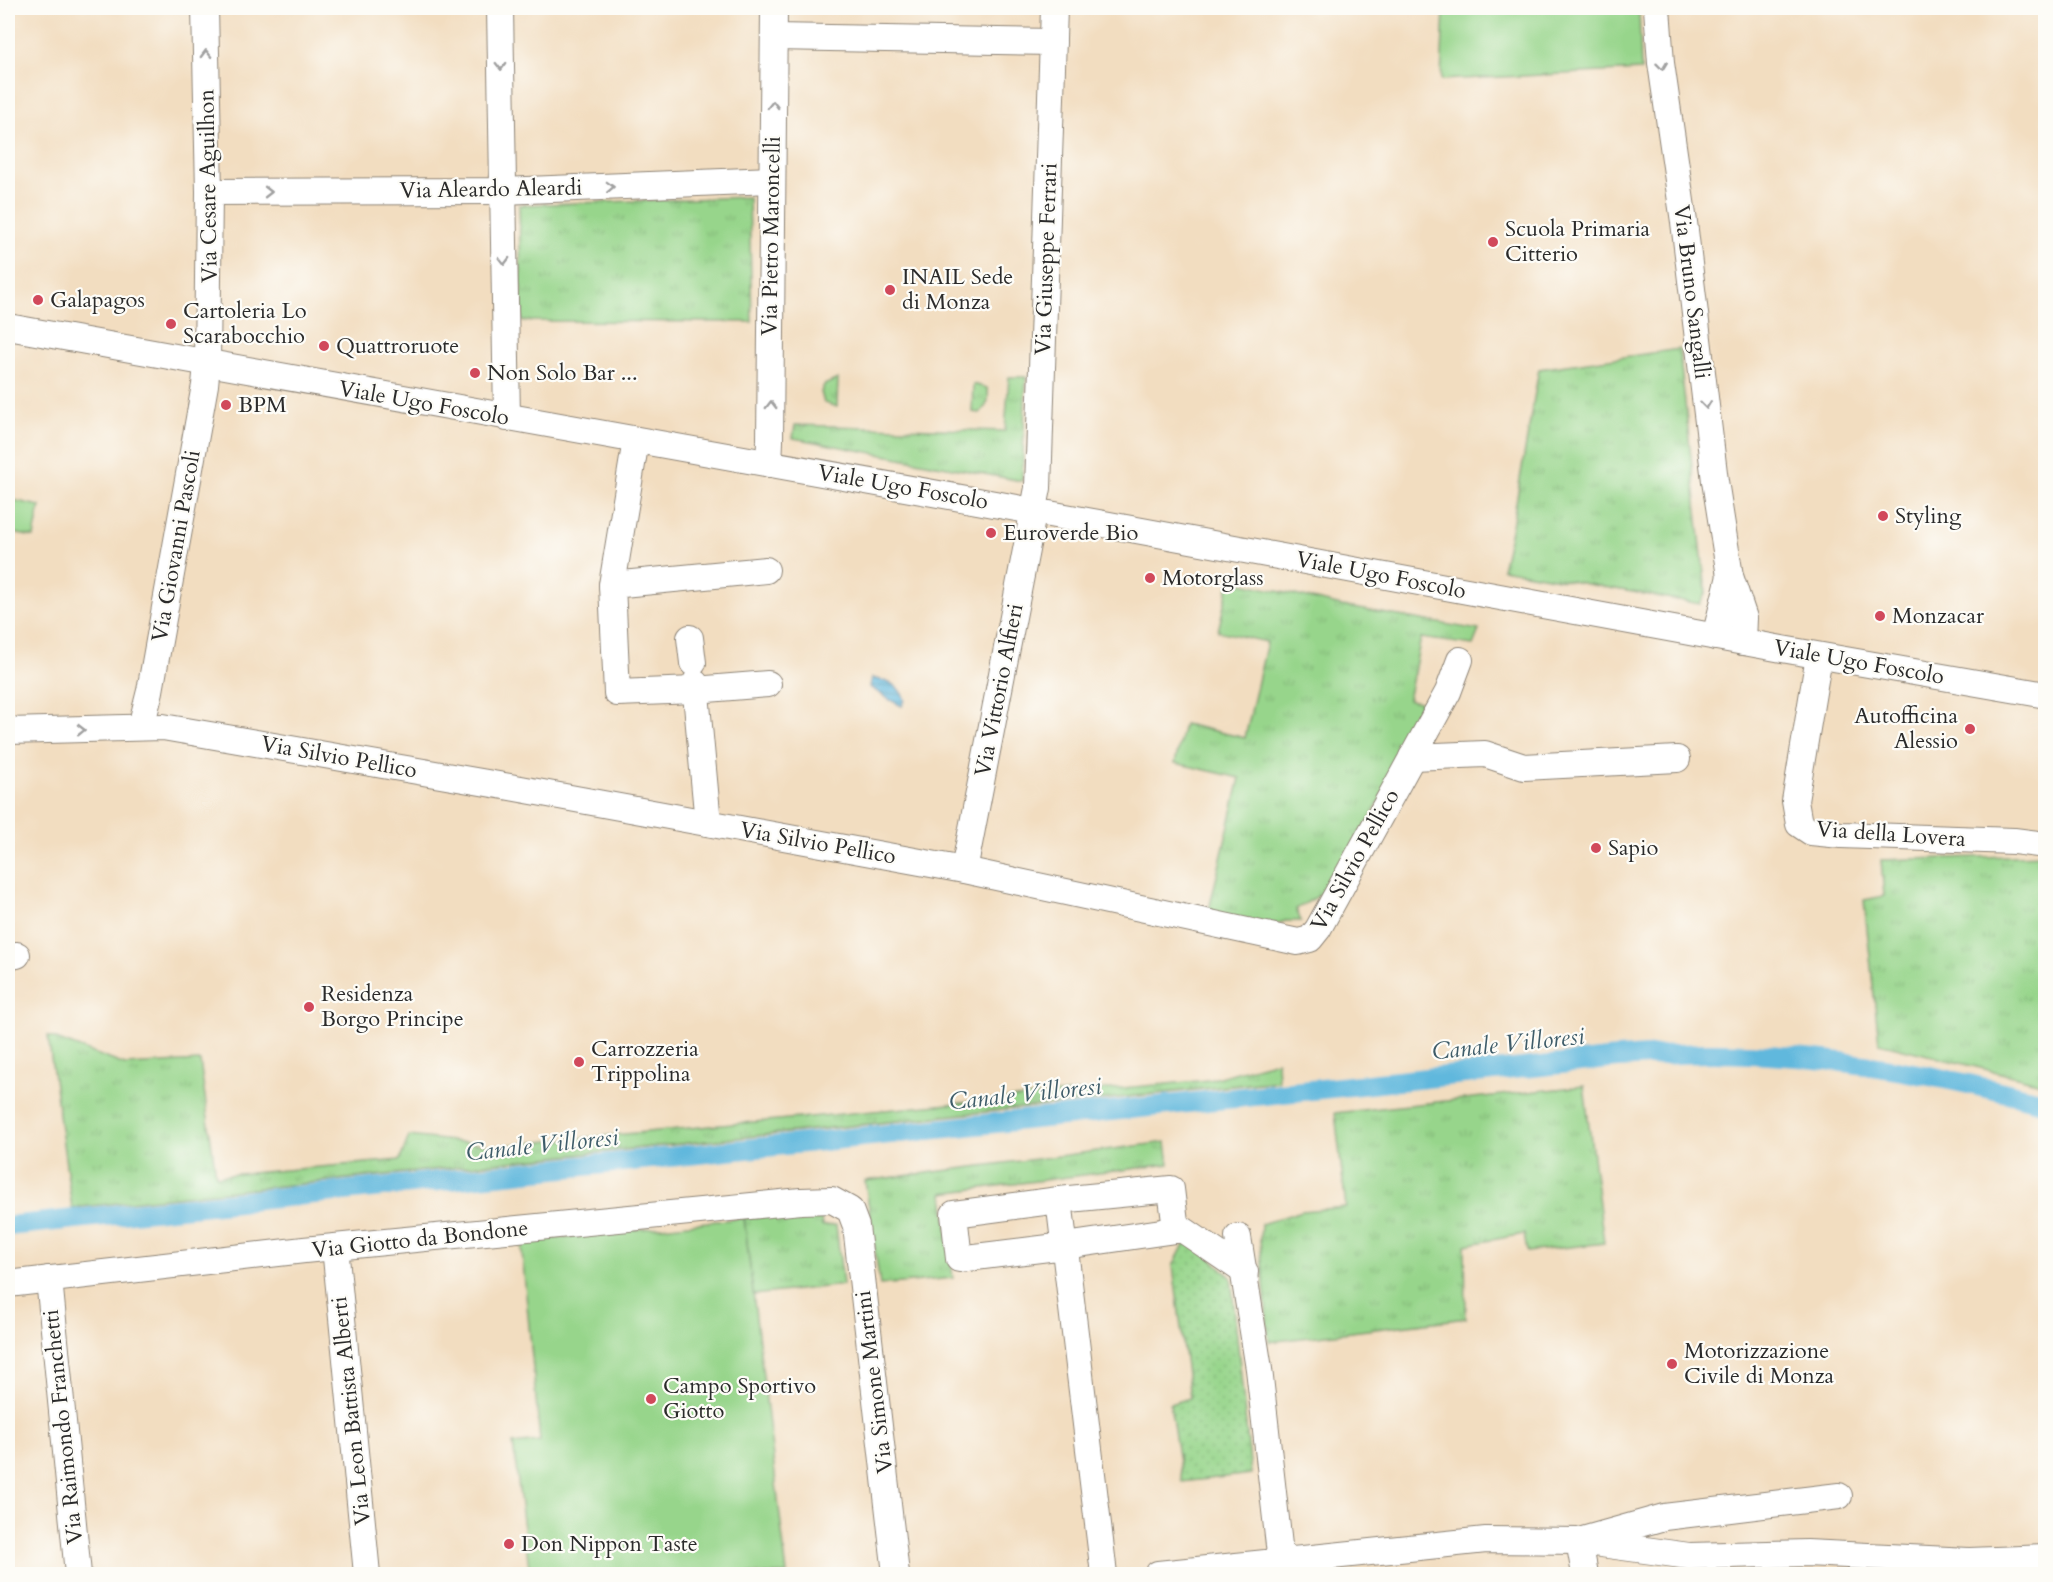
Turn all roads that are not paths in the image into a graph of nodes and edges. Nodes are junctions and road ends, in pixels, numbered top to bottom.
1 (205, 8) edge
2 (500, 8) edge
3 (774, 8) edge
4 (1054, 8) edge
5 (1657, 8) edge
6 (774, 37) junction
7 (1053, 42) junction
8 (772, 180) junction
9 (503, 191) junction
10 (209, 192) junction
11 (8, 327) edge
12 (207, 364) junction
13 (507, 418) junction
14 (636, 440) junction
15 (769, 464) junction
16 (1033, 511) junction
17 (766, 570) dead end
18 (1730, 576) junction
19 (612, 585) junction
20 (1715, 637) junction
21 (690, 638) dead end
22 (1743, 642) junction
23 (1819, 656) junction
24 (1460, 660) dead end
25 (694, 679) junction
26 (768, 684) dead end
27 (2046, 695) edge
28 (141, 727) junction
29 (8, 731) edge
30 (1412, 757) junction
31 (1677, 759) dead end
32 (708, 823) junction
33 (2046, 845) edge
34 (964, 870) junction
35 (832, 1200) joint
36 (1059, 1200) junction
37 (1176, 1230) junction
38 (1238, 1237) dead end
39 (1065, 1246) junction
40 (335, 1247) junction
41 (1245, 1272) junction
42 (49, 1279) junction
43 (8, 1284) edge
44 (1839, 1496) dead end
45 (1579, 1541) junction
46 (2046, 1558) edge
47 (1281, 1563) junction
48 (1219, 1572) edge
49 (78, 1575) edge
50 (367, 1575) edge
51 (896, 1575) edge
52 (1104, 1575) edge
53 (1158, 1575) edge
54 (1585, 1575) edge

10 -> 1 street, Via Cesare Aguilhon
2 -> 9 street
3 - 6 street, Via Pietro Maroncelli
4 - 7 street, Via Giuseppe Ferrari
5 -> 18 street, Via Bruno Sangalli
6 - 7 street
8 -> 6 street, Via Pietro Maroncelli
7 - 16 street, Via Giuseppe Ferrari
9 -> 8 street, Via Aleardo Aleardi
15 -> 8 street, Via Pietro Maroncelli
10 -> 9 street, Via Aleardo Aleardi
9 -> 13 street
10 - 12 street, Via Cesare Aguilhon
11 - 12 street, Viale Ugo Foscolo
12 - 13 street, Viale Ugo Foscolo
12 - 28 street, Via Giovanni Pascoli
13 - 14 street, Viale Ugo Foscolo
14 - 15 street, Viale Ugo Foscolo
14 - 19 street
15 - 16 street, Viale Ugo Foscolo
16 - 20 street, Viale Ugo Foscolo
16 - 34 street, Via Vittorio Alfieri
17 - 19 street
18 - 20 street, Via Bruno Sangalli
18 - 22 street, Via Bruno Sangalli
19 - 25 street
20 - 22 street, Viale Ugo Foscolo
21 - 25 street
22 - 23 street, Viale Ugo Foscolo
23 - 27 street, Viale Ugo Foscolo
23 - 33 street, Via della Lovera
24 - 30 street, Via Silvio Pellico
25 - 26 street
25 - 32 street
29 -> 28 street, Via Silvio Pellico
28 - 32 street, Via Silvio Pellico
30 - 31 street
30 - 34 street, Via Silvio Pellico
32 - 34 street, Via Silvio Pellico
35 - 40 street, Via Giotto da Bondone
35 - 51 street, Via Simone Martini
36 - 37 street
36 - 39 street
36 - 39 street
37 - 39 street
37 - 41 street
38 - 41 street
39 - 52 street
40 - 42 street, Via Giotto da Bondone
40 - 50 street, Via Leon Battista Alberti
41 - 47 street
42 - 43 street, Via Giotto da Bondone
42 - 49 street, Via Raimondo Franchetti
44 - 45 street
45 - 46 street
45 - 47 street
45 - 54 street
47 - 48 street
48 - 53 street

